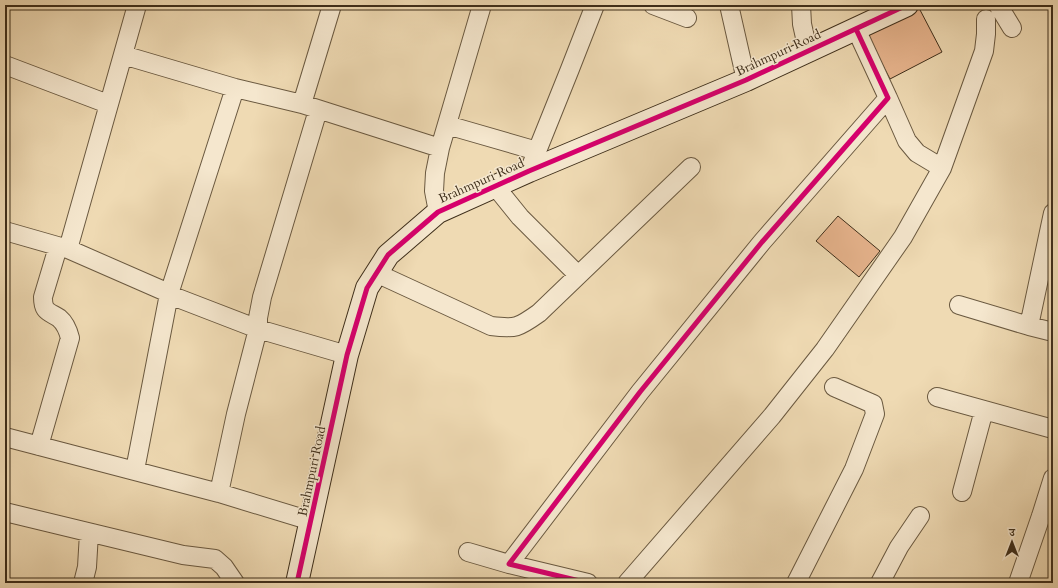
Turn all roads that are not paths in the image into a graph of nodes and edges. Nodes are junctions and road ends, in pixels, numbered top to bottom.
1 (137, 5) edge
2 (332, 5) edge
3 (482, 5) edge
4 (595, 5) edge
5 (653, 5) edge
6 (729, 5) edge
7 (801, 5) edge
8 (907, 5) edge
9 (998, 5) edge
10 (687, 18) dead end
11 (986, 19) dead end
12 (1012, 28) dead end
13 (856, 29) junction
14 (808, 51) junction
15 (123, 55) junction
16 (5, 65) edge
17 (746, 80) junction
18 (235, 88) junction
19 (888, 98) junction
20 (108, 104) junction
21 (310, 107) junction
22 (447, 125) junction
23 (440, 148) junction
24 (537, 151) junction
25 (691, 167) dead end
26 (942, 168) junction
27 (528, 171) junction
28 (495, 186) junction
29 (438, 212) junction
30 (1053, 213) edge
31 (5, 231) edge
32 (63, 248) junction
33 (376, 273) junction
34 (578, 275) junction
35 (169, 294) junction
36 (960, 305) dead end
37 (1029, 326) junction
38 (258, 329) junction
39 (1053, 332) edge
40 (347, 355) junction
41 (834, 387) dead end
42 (937, 397) dead end
43 (984, 410) junction
44 (1053, 429) edge
45 (5, 437) edge
46 (39, 446) junction
47 (135, 470) junction
48 (1053, 478) edge
49 (962, 492) dead end
50 (219, 493) junction
51 (5, 512) edge
52 (920, 516) dead end
53 (311, 520) junction
54 (89, 533) junction
55 (468, 552) dead end
56 (510, 564) junction
57 (83, 583) edge
58 (235, 583) edge
59 (297, 583) edge
60 (588, 583) edge
61 (627, 583) edge
62 (796, 583) edge
63 (880, 583) edge
64 (1018, 583) edge

1 - 15 street
2 - 21 street
3 - 22 street
4 - 24 street
5 - 10 street
6 - 17 street
7 - 14 street
8 - 13 street, Brahmpuri Road
9 - 12 street
11 - 26 street
13 - 14 street, Brahmpuri Road
13 - 19 street
14 - 17 street, Brahmpuri Road
15 - 18 street
15 - 20 street
16 - 20 street
17 - 27 street, Brahmpuri Road
18 - 21 street
18 - 35 street
19 - 26 street
19 - 56 street
20 - 32 street
21 - 23 street
21 - 38 street
22 - 23 street
22 - 24 street
23 - 29 street
24 - 27 street
25 - 34 street
26 - 61 street
27 - 28 street, Brahmpuri Road
28 - 29 street, Brahmpuri Road
28 - 34 street
29 - 33 street, Brahmpuri Road
30 - 37 street
31 - 32 street
32 - 35 street
32 - 46 street
33 - 34 street
33 - 40 street, Brahmpuri Road
35 - 38 street
35 - 47 street
36 - 37 street
37 - 39 street
38 - 40 street
38 - 50 street
40 - 53 street, Brahmpuri Road
41 - 62 street
42 - 43 street
43 - 44 street
43 - 49 street
45 - 46 street
46 - 47 street
47 - 50 street
48 - 64 street
50 - 53 street
51 - 54 street
52 - 63 street
53 - 59 street, Brahmpuri Road
54 - 57 street
54 - 58 street
55 - 56 street
56 - 60 street

